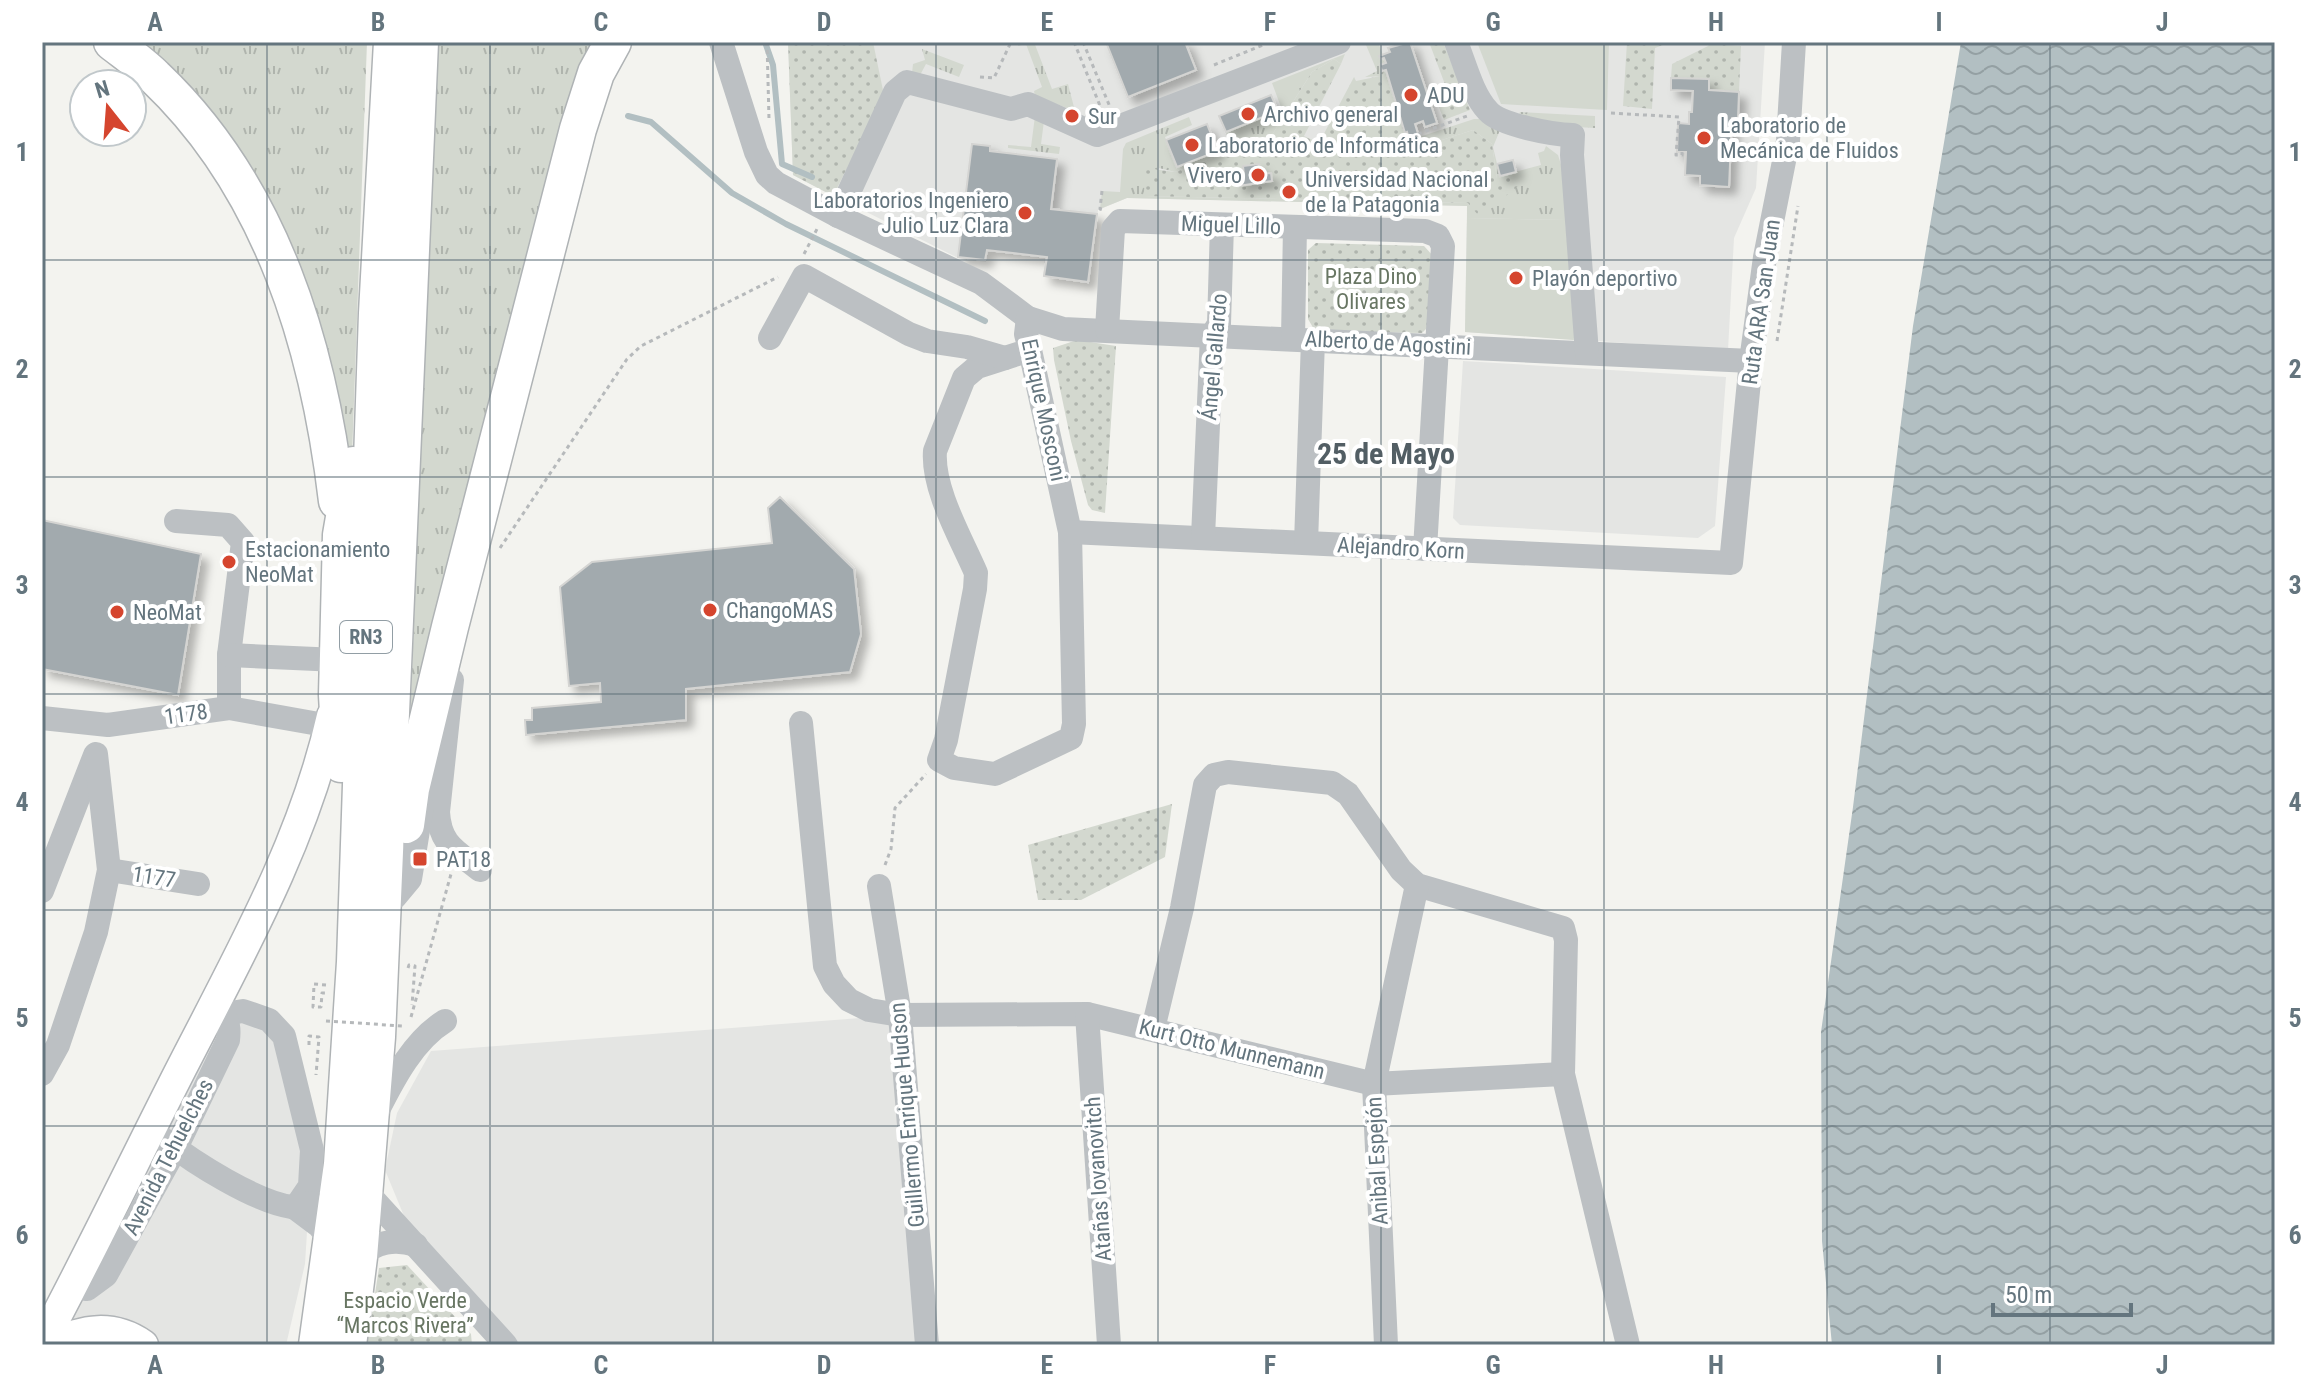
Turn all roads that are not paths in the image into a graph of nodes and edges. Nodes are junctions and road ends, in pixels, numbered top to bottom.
1 (112, 42) edge
2 (392, 42) edge
3 (420, 42) edge
4 (613, 42) edge
5 (704, 42) edge
6 (1339, 42) edge
7 (1456, 42) edge
8 (1794, 42) edge
9 (724, 54) edge
10 (829, 220) junction
11 (1222, 225) junction
12 (1295, 227) junction
13 (377, 313) junction
14 (1028, 318) junction
15 (1107, 330) junction
16 (1212, 335) junction
17 (770, 338) dead end
18 (1303, 339) junction
19 (1439, 346) junction
20 (1030, 350) junction
21 (1587, 353) junction
22 (1005, 358) junction
23 (1751, 361) junction
24 (176, 521) dead end
25 (1070, 532) junction
26 (341, 535) junction
27 (1203, 537) junction
28 (1306, 543) junction
29 (1425, 549) junction
30 (1731, 563) joint
31 (462, 579) junction
32 (229, 655) junction
33 (335, 694) junction
34 (229, 708) junction
35 (42, 718) edge
36 (801, 723) dead end
37 (108, 725) junction
38 (96, 754) junction
39 (49, 849) edge
40 (109, 870) junction
41 (480, 870) dead end
42 (198, 884) dead end
43 (1417, 885) junction
44 (879, 886) road end
45 (42, 891) edge
46 (355, 962) junction
47 (218, 1010) junction
48 (1087, 1014) junction
49 (900, 1015) junction
50 (445, 1021) dead end
51 (1153, 1029) junction
52 (390, 1032) junction
53 (42, 1074) edge
54 (1563, 1074) junction
55 (1374, 1084) junction
56 (369, 1127) junction
57 (151, 1129) junction
58 (176, 1148) junction
59 (352, 1189) junction
60 (295, 1208) junction
61 (416, 1245) junction
62 (346, 1251) junction
63 (70, 1292) junction
64 (137, 1341) edge
65 (42, 1343) edge
66 (51, 1345) edge
67 (317, 1345) edge
68 (348, 1345) edge
69 (506, 1345) edge
70 (927, 1345) edge
71 (1109, 1345) edge
72 (1386, 1345) edge
73 (1628, 1345) edge

1 - 26 highway
2 - 13 highway, RN3
3 - 52 highway, RN3
4 - 31 highway
5 - 9 street, Enrique Mosconi
6 - 10 street
7 - 21 street
8 - 23 street, Ruta ARA San Juan
9 - 10 street, Enrique Mosconi
10 - 14 street, Enrique Mosconi
11 - 12 street, Miguel Lillo
11 - 15 street, Miguel Lillo
11 - 16 street, Ángel Gallardo
12 - 18 street
12 - 19 street, Miguel Lillo
13 - 26 highway
13 - 46 highway, RN3
14 - 15 street, Alberto de Agostini
14 - 20 street, Enrique Mosconi
15 - 16 street, Alberto de Agostini
16 - 18 street, Alberto de Agostini
16 - 27 street, Ángel Gallardo
17 - 22 street
18 - 19 street, Alberto de Agostini
18 - 28 street
19 - 21 street, Alberto de Agostini
19 - 29 street
20 - 22 street
20 - 25 street, Enrique Mosconi
21 - 23 street, Alberto de Agostini
22 - 25 street, Enrique Mosconi
23 - 30 street, Ruta ARA San Juan
24 - 32 street
25 - 27 street, Alejandro Korn
26 - 33 highway
27 - 28 street, Alejandro Korn
28 - 29 street, Alejandro Korn
29 - 30 street, Alejandro Korn
31 - 41 street
31 - 52 highway
32 - 33 street
32 - 34 street
33 - 34 street, 1178
33 - 46 highway
33 - 47 main road, Avenida Tehuelches
34 - 37 street, 1178
35 - 37 street, 1178
36 - 49 street, Kurt Otto Munnemann
37 - 38 street
38 - 39 street
38 - 40 street
39 - 45 street
40 - 42 street, 1177
40 - 53 street
43 - 51 street
43 - 54 street
43 - 55 street, Anibal Espejón
44 - 49 street, Guillermo Enrique Hudson
46 - 59 highway, RN3
47 - 57 main road, Avenida Tehuelches
47 - 58 street, Avenida Tehuelches
47 - 60 street
48 - 49 street, Kurt Otto Munnemann
48 - 51 street, Kurt Otto Munnemann
48 - 71 street, Atañas Iovanovitch
49 - 70 street, Guillermo Enrique Hudson
50 - 56 street
51 - 55 street, Kurt Otto Munnemann
52 - 56 highway, RN3
54 - 55 street, Kurt Otto Munnemann
54 - 73 street
55 - 72 street, Anibal Espejón
56 - 59 highway, RN3
57 - 58 street
57 - 63 main road, Avenida Tehuelches
58 - 60 street
58 - 63 street, Avenida Tehuelches
59 - 60 street
59 - 61 street
59 - 62 highway, RN3
60 - 62 street
61 - 62 street
61 - 69 street
62 - 67 highway, RN3
62 - 68 highway, RN3
63 - 64 main road
63 - 65 main road, Avenida Tehuelches
64 - 66 main road

